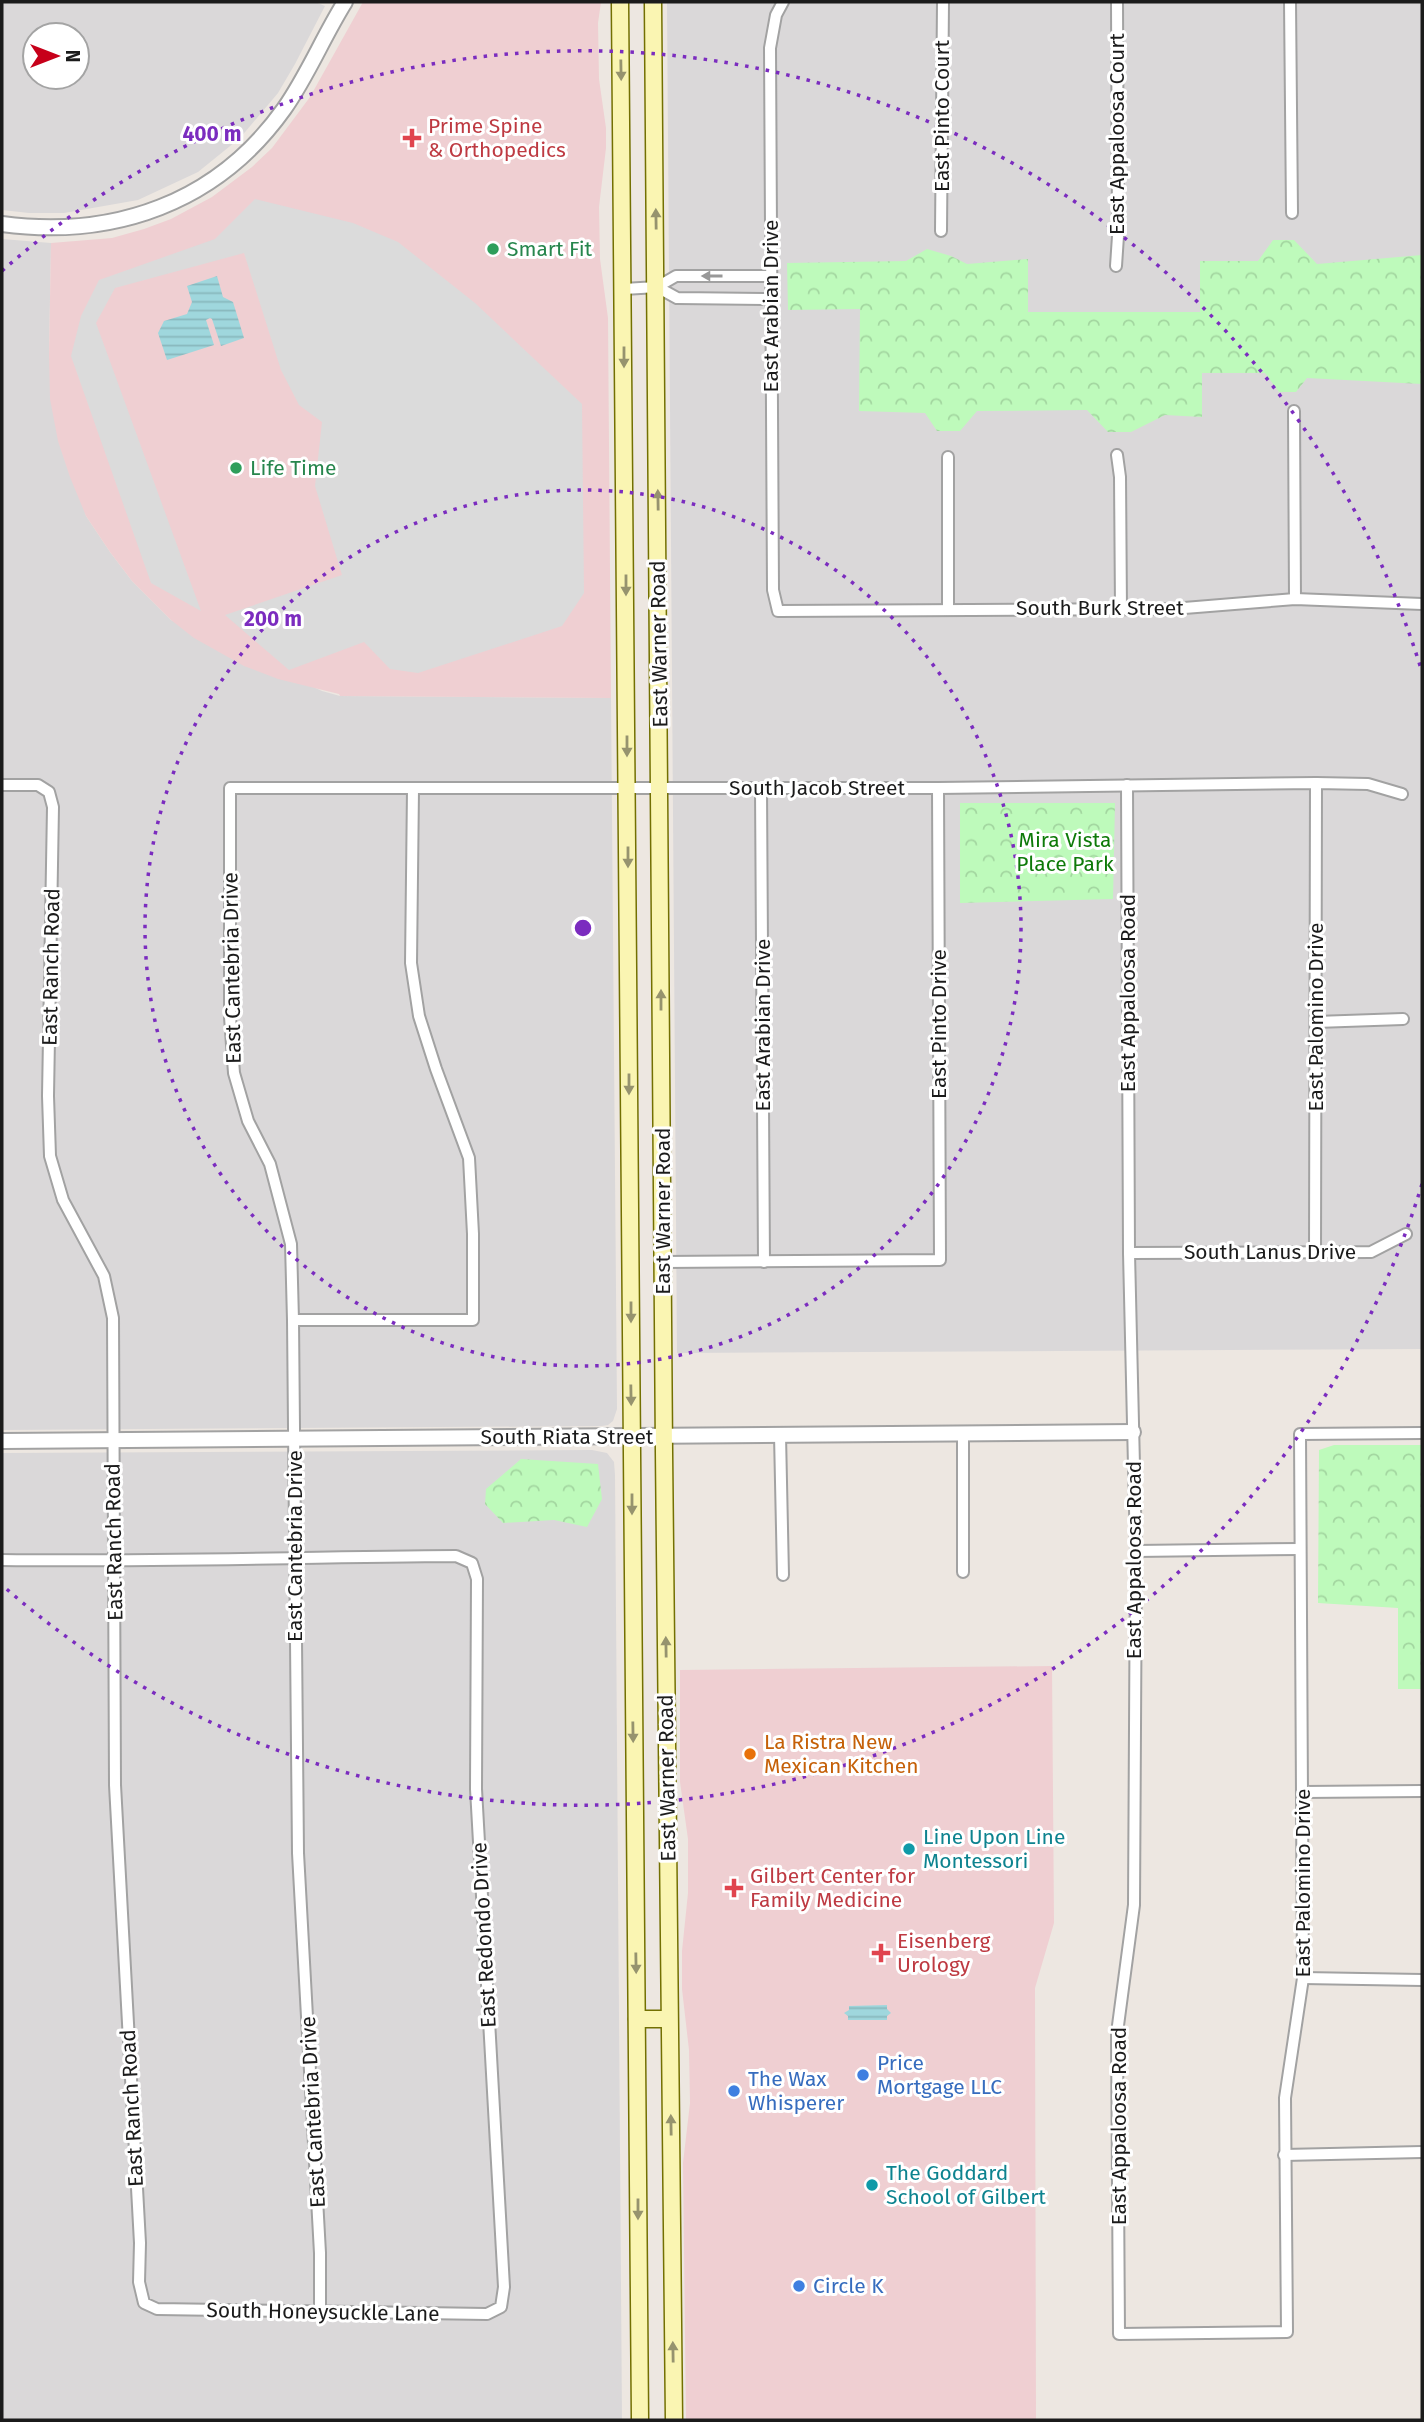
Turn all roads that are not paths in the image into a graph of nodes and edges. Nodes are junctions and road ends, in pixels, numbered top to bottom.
1 (345, 2) edge
2 (620, 2) edge
3 (653, 2) edge
4 (783, 2) edge
5 (943, 2) edge
6 (1117, 2) edge
7 (1290, 2) edge
8 (1292, 213) dead end
9 (2, 224) edge
10 (941, 231) dead end
11 (1116, 266) dead end
12 (771, 276) junction
13 (657, 287) junction
14 (624, 289) junction
15 (771, 299) junction
16 (1294, 411) dead end
17 (1117, 455) dead end
18 (948, 457) dead end
19 (1295, 599) junction
20 (1422, 604) edge
21 (948, 608) junction
22 (1121, 609) junction
23 (778, 611) joint
24 (1317, 783) junction
25 (2, 785) edge
26 (1127, 785) junction
27 (230, 788) joint
28 (938, 788) junction
29 (413, 789) junction
30 (628, 789) junction
31 (660, 789) junction
32 (761, 789) junction
33 (1402, 794) dead end
34 (1403, 1018) dead end
35 (1316, 1022) junction
36 (1406, 1234) dead end
37 (1315, 1252) junction
38 (1129, 1253) junction
39 (663, 1262) junction
40 (764, 1262) junction
41 (293, 1320) junction
42 (1133, 1432) junction
43 (1422, 1433) edge
44 (963, 1434) junction
45 (780, 1435) junction
46 (632, 1436) junction
47 (664, 1436) junction
48 (295, 1439) junction
49 (113, 1440) junction
50 (2, 1441) edge
51 (1300, 1549) junction
52 (1136, 1551) junction
53 (295, 1557) junction
54 (2, 1560) edge
55 (115, 1562) junction
56 (963, 1573) dead end
57 (783, 1574) dead end
58 (1422, 1791) edge
59 (1304, 1792) junction
60 (1303, 1978) junction
61 (1422, 1980) edge
62 (637, 2019) junction
63 (670, 2019) junction
64 (1422, 2152) edge
65 (1284, 2155) junction
66 (144, 2304) joint
67 (501, 2307) joint
68 (320, 2313) junction
69 (1287, 2332) joint
70 (640, 2420) edge
71 (674, 2420) edge

1 - 9 street
2 -> 14 main road, East Warner Road
13 -> 3 main road, East Warner Road
4 - 12 street, East Arabian Drive
5 - 10 street, East Pinto Court
6 - 11 street, East Appaloosa Court
7 - 8 street
12 -> 13 street
12 - 15 street, East Arabian Drive
13 - 14 street
13 - 15 street
31 -> 13 main road, East Warner Road
14 -> 30 main road, East Warner Road
15 - 23 street, East Arabian Drive
16 - 19 street
17 - 22 street
18 - 21 street
19 - 20 street, South Burk Street
19 - 22 street, South Burk Street
21 - 22 street, South Burk Street
21 - 23 street, South Burk Street
24 - 26 street, South Jacob Street
24 - 33 street, South Jacob Street
24 - 35 street, East Palomino Drive
25 - 49 street, East Ranch Road
26 - 28 street, South Jacob Street
26 - 38 street, East Appaloosa Road
27 - 29 street, South Jacob Street
27 - 41 street, East Cantebria Drive
28 - 32 street, South Jacob Street
28 - 40 street, East Pinto Drive
29 - 30 street, South Jacob Street
29 - 41 street
30 - 31 street, South Jacob Street
30 -> 46 main road, East Warner Road
31 - 32 street, South Jacob Street
39 -> 31 main road, East Warner Road
32 - 40 street, East Arabian Drive
34 - 35 street
35 - 37 street, East Palomino Drive
36 - 37 street, South Lanus Drive
37 - 38 street, South Lanus Drive
38 - 42 street, East Appaloosa Road
39 - 40 street
39 - 47 main road, East Warner Road
41 - 48 street, East Cantebria Drive
42 - 44 street, South Riata Street
42 - 52 street, East Appaloosa Road
43 - 51 street, East Palomino Drive
44 - 45 street, South Riata Street
44 - 56 street
45 - 47 street, South Riata Street
45 - 57 street
46 - 47 street, South Riata Street
46 - 48 street, South Riata Street
46 -> 62 main road, East Warner Road
63 -> 47 main road, East Warner Road
48 - 49 street, South Riata Street
48 - 53 street, East Cantebria Drive
49 - 50 street, South Riata Street
49 - 55 street, East Ranch Road
51 - 52 street
51 - 59 street, East Palomino Drive
52 - 69 street, East Appaloosa Road
53 - 55 street
53 - 67 street, East Redondo Drive
53 - 68 street, East Cantebria Drive
54 - 55 street
55 - 66 street, East Ranch Road
58 - 59 street
59 - 60 street, East Palomino Drive
60 - 61 street
60 - 65 street, East Palomino Drive
62 - 63 main road
62 -> 70 main road, East Warner Road
71 -> 63 main road, East Warner Road
64 - 65 street
65 - 69 street, East Palomino Drive
66 - 68 street, South Honeysuckle Lane
67 - 68 street, South Honeysuckle Lane

